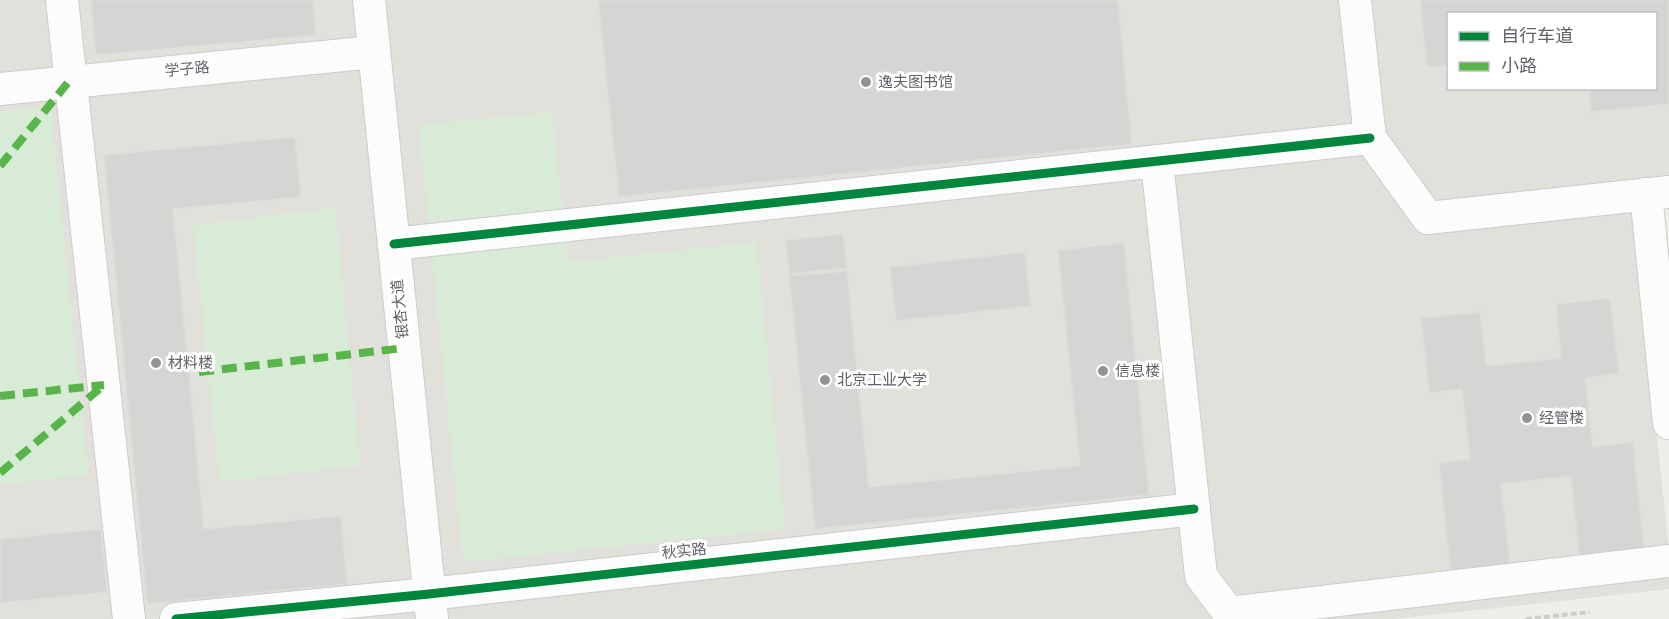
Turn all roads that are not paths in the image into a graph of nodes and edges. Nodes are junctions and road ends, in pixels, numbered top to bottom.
1 (62, 0) edge
2 (369, 0) edge
3 (1355, 0) edge
4 (374, 52) junction
5 (70, 80) junction
6 (0, 88) edge
7 (1370, 138) junction
8 (1157, 162) junction
9 (1658, 193) edge
10 (394, 244) junction
11 (1669, 423) edge
12 (1194, 509) junction
13 (1669, 561) edge
14 (430, 607) edge
15 (129, 619) edge
16 (176, 619) edge

1 - 5 street
2 - 4 street, 银杏大道
3 - 7 street
4 - 5 street, 学子路
4 - 10 street, 银杏大道
5 - 6 street, 学子路
5 - 15 street
7 - 8 street
7 - 9 street
8 - 10 street
8 - 12 street
9 - 11 street
10 - 14 street, 银杏大道
12 - 13 street
12 - 14 street, 秋实路
14 - 16 street, 秋实路

